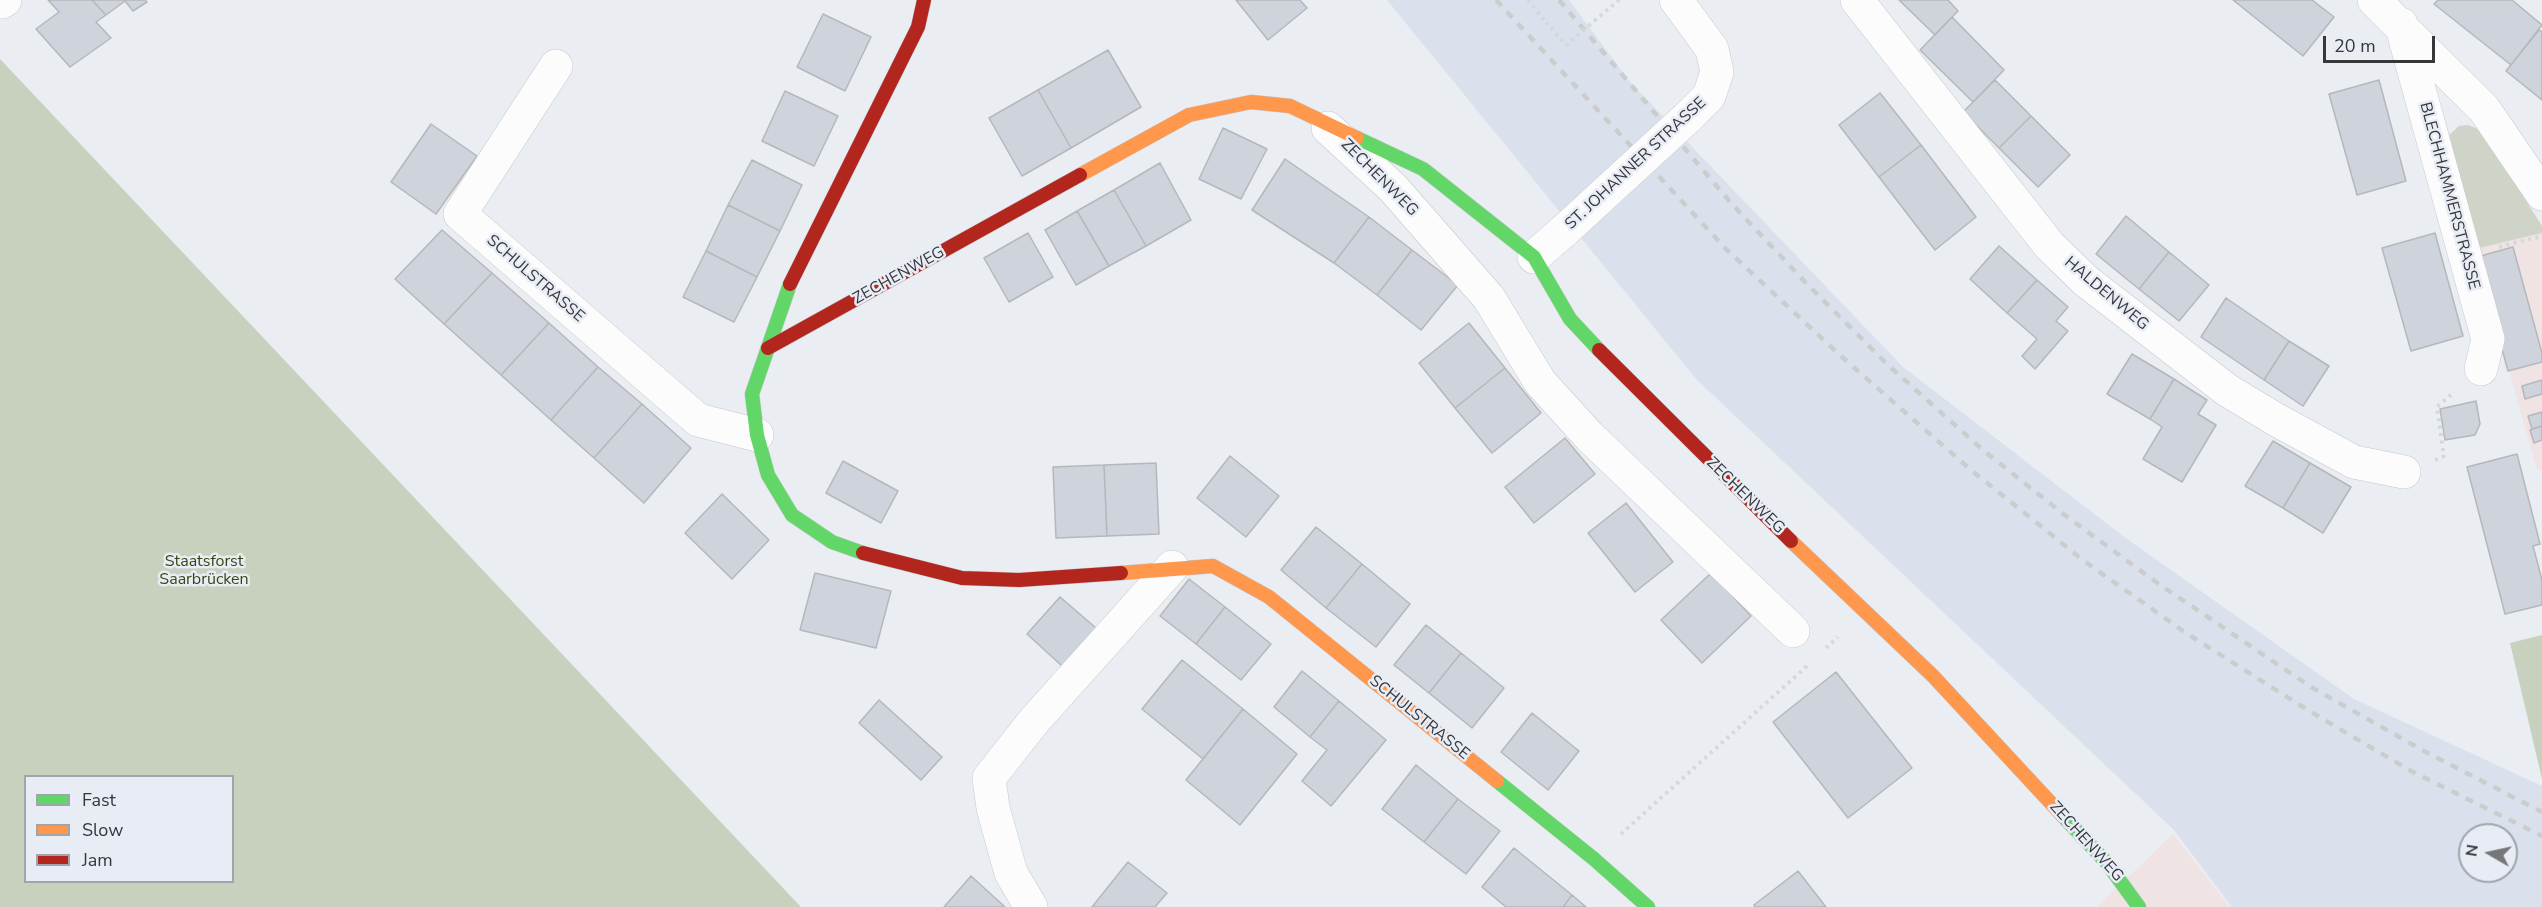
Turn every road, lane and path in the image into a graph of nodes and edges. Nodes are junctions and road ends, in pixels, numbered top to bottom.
1 (924, 0) edge
2 (1528, 0) edge
3 (1619, 0) edge
4 (1676, 0) edge
5 (1857, 0) edge
6 (2374, 0) edge
7 (2401, 24) junction
8 (556, 66) dead end
9 (1325, 124) junction
10 (2542, 194) edge
11 (2542, 236) edge
12 (2512, 243) dead end
13 (1534, 257) junction
14 (768, 348) junction
15 (2481, 369) dead end
16 (2437, 407) dead end
17 (757, 435) junction
18 (2443, 443) dead end
19 (2404, 472) dead end
20 (1172, 567) junction
21 (1864, 613) junction
22 (1793, 631) dead end
23 (1821, 653) dead end
24 (1812, 661) dead end
25 (1594, 859) junction
26 (1031, 907) edge
27 (1648, 907) edge
28 (2139, 907) edge

1 - 14 street, SCHULSTRASSE
2 - 3 path, bridge
4 - 13 street, ST. JOHANNER STRASSE, bridge
5 - 19 street, HALDENWEG
6 - 7 street
7 - 10 street
7 - 15 street, BLECHHAMMERSTRASSE
8 - 17 street, SCHULSTRASSE
9 - 13 street, ZECHENWEG
9 - 14 street, ZECHENWEG
9 - 22 street, ZECHENWEG
11 - 12 path
13 - 21 street, ZECHENWEG
14 - 17 street, SCHULSTRASSE
16 - 18 path
17 - 20 street, SCHULSTRASSE
20 - 25 street, SCHULSTRASSE
20 - 26 street
21 - 23 path
21 - 28 street, ZECHENWEG
24 - 25 path
25 - 27 street, SCHULSTRASSE

